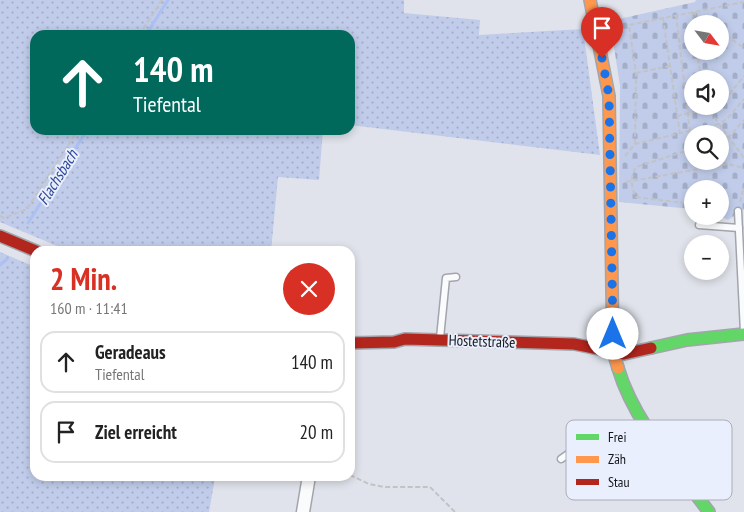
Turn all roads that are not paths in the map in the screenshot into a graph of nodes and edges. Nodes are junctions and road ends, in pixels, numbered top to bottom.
1 (590, 0) edge
2 (739, 209) road end
3 (699, 225) dead end
4 (739, 228) junction
5 (0, 236) edge
6 (30, 248) edge
7 (456, 277) dead end
8 (744, 333) edge
9 (440, 339) junction
10 (355, 343) edge
11 (613, 351) junction
12 (644, 420) edge
13 (566, 455) edge
14 (561, 459) dead end
15 (308, 481) edge
16 (700, 500) edge
17 (303, 512) edge
18 (709, 512) edge

1 - 11 street
2 - 4 lane
3 - 4 lane
4 - 8 lane
5 - 6 street
7 - 9 lane
8 - 11 street, Hostetstraße
9 - 10 street, Hostetstraße
9 - 11 street, Hostetstraße
11 - 12 street
13 - 14 lane
15 - 17 street
16 - 18 street

